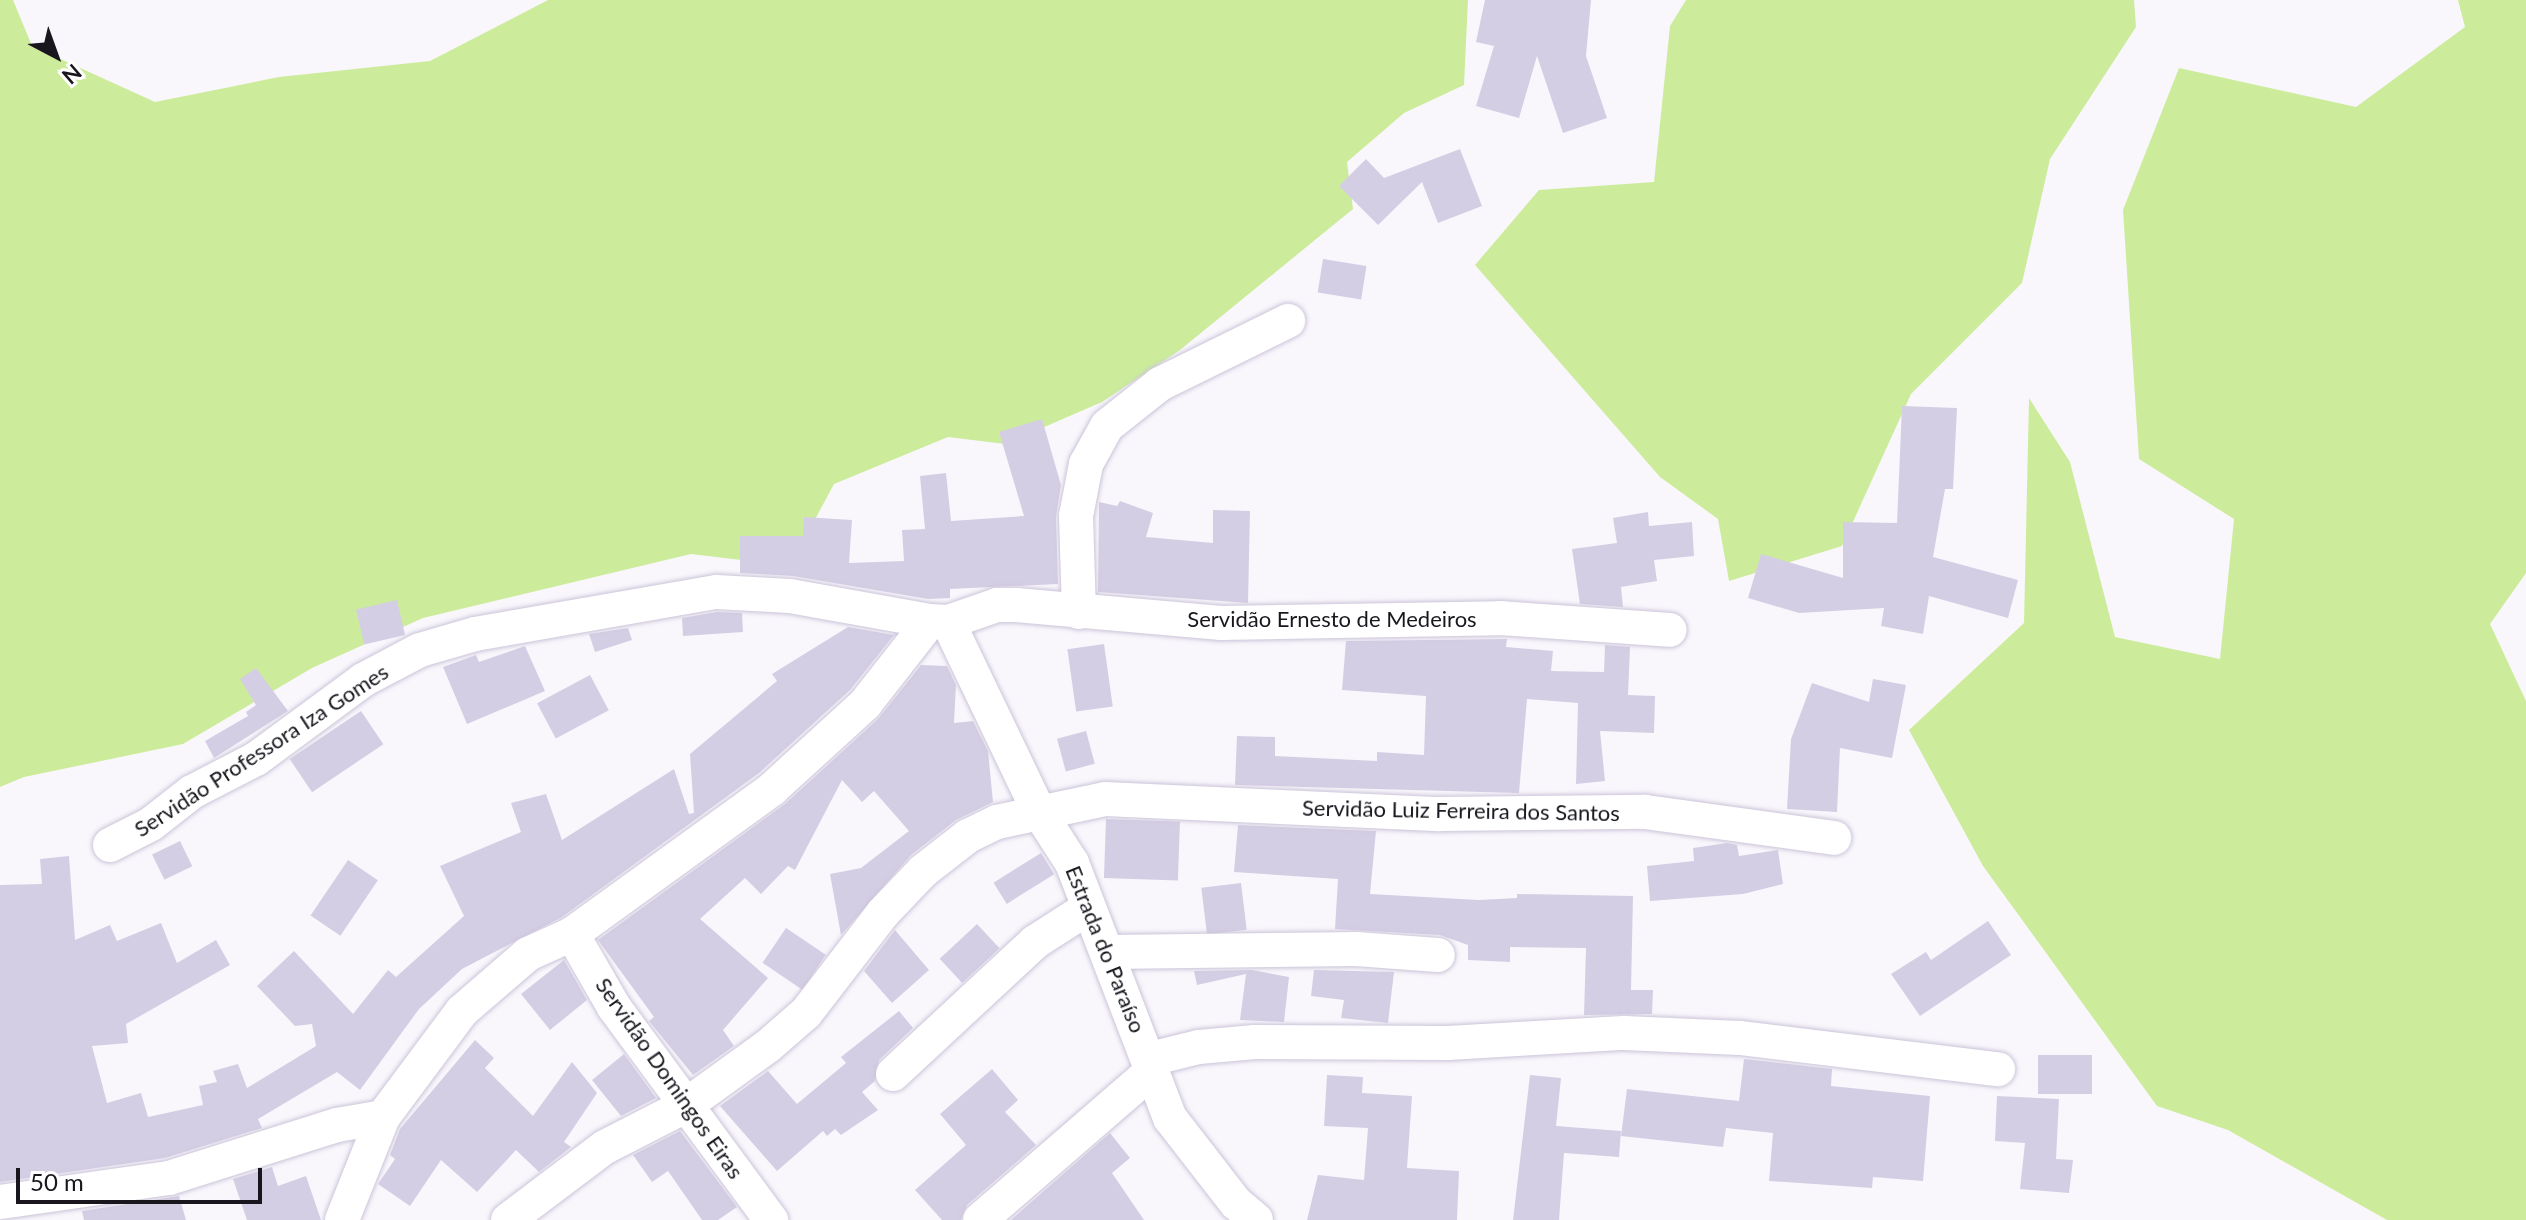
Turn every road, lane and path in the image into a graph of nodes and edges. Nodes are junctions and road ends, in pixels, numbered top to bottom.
1 (1288, 321) dead end
2 (1079, 612) junction
3 (939, 622) junction
4 (1670, 630) dead end
5 (1039, 812) junction
6 (1834, 838) dead end
7 (110, 845) dead end
8 (1088, 908) junction
9 (572, 934) junction
10 (1107, 952) junction
11 (1438, 955) dead end
12 (1151, 1065) junction
13 (1998, 1069) dead end
14 (893, 1074) dead end
15 (685, 1106) junction
16 (383, 1117) junction
17 (0, 1202) edge
18 (76, 1207) edge
19 (342, 1220) edge
20 (508, 1220) edge
21 (771, 1220) edge
22 (980, 1220) edge
23 (1256, 1220) edge

1 - 2 street
2 - 3 street, Servidão Ernesto de Medeiros
2 - 4 street, Servidão Ernesto de Medeiros
3 - 5 street, Estrada do Paraíso
3 - 7 street, Servidão Professora Iza Gomes
3 - 9 street
5 - 6 street, Servidão Luiz Ferreira dos Santos
5 - 8 street, Estrada do Paraíso
5 - 15 street, Servidão Luiz Ferreira dos Santos
8 - 10 street, Estrada do Paraíso
8 - 14 street
9 - 15 street, Servidão Domingos Eiras
9 - 16 street
10 - 11 street
10 - 12 street, Estrada do Paraíso
12 - 13 street
12 - 22 street
12 - 23 street, Estrada do Paraíso
15 - 20 street, Servidão Luiz Ferreira dos Santos
15 - 21 street, Servidão Domingos Eiras
16 - 18 street
16 - 19 street
17 - 18 street

